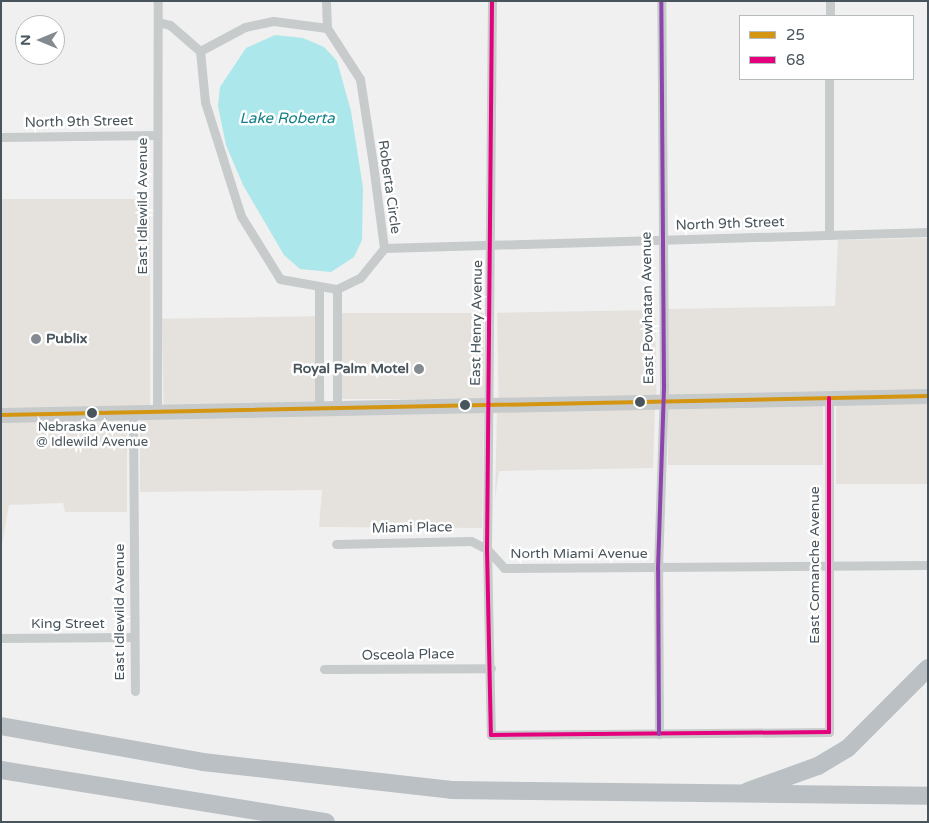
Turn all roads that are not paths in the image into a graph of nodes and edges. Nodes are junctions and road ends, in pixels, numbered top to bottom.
1 (158, 1) edge
2 (326, 1) edge
3 (492, 1) edge
4 (660, 1) edge
5 (830, 1) edge
6 (830, 15) edge
7 (158, 22) junction
8 (327, 28) junction
9 (200, 51) junction
10 (830, 80) edge
11 (157, 135) junction
12 (1, 137) edge
13 (928, 232) edge
14 (829, 234) junction
15 (659, 240) junction
16 (492, 245) junction
17 (384, 248) junction
18 (319, 289) junction
19 (337, 289) junction
20 (928, 396) edge
21 (829, 398) junction
22 (662, 402) junction
23 (490, 405) junction
24 (319, 409) junction
25 (337, 409) junction
26 (133, 412) junction
27 (157, 412) junction
28 (1, 415) edge
29 (336, 544) dead end
30 (487, 549) junction
31 (928, 565) edge
32 (829, 566) junction
33 (658, 569) junction
34 (134, 637) junction
35 (1, 638) edge
36 (491, 668) junction
37 (928, 668) edge
38 (324, 669) dead end
39 (135, 691) dead end
40 (1, 726) edge
41 (659, 734) junction
42 (1, 770) edge
43 (928, 796) edge
44 (729, 797) junction
45 (326, 822) edge

1 - 7 street, East Idlewild Avenue
2 - 8 street
3 - 16 street, East Henry Avenue
4 - 15 street, East Powhatan Avenue
5 - 6 street
7 - 9 street
7 - 11 street, East Idlewild Avenue
8 - 9 street
8 - 17 street, Roberta Circle
9 - 18 street, Roberta Circle
10 - 14 street
11 - 12 street, North 9th Street
11 - 27 street, East Idlewild Avenue
13 - 14 street, North 9th Street
14 - 15 street, North 9th Street
15 - 16 street, North 9th Street
15 - 22 street, East Powhatan Avenue
16 - 17 street, North 9th Street
16 - 23 street, East Henry Avenue
17 - 19 street, Roberta Circle
18 - 19 street, Roberta Circle
18 - 24 street
19 - 25 street
20 - 21 main road
21 - 22 main road
21 - 32 street, East Comanche Avenue
22 - 23 main road
22 - 33 street, East Powhatan Avenue
23 - 25 main road
23 - 30 street, East Henry Avenue
24 - 25 main road
24 - 27 main road
26 - 27 main road
26 - 28 main road
26 - 34 street, East Idlewild Avenue
29 - 30 street, Miami Place
30 - 33 street, North Miami Avenue
30 - 36 street, East Henry Avenue
31 - 32 street, North Miami Avenue
32 - 33 street, North Miami Avenue
32 - 41 street, East Comanche Avenue
33 - 41 street, East Powhatan Avenue
34 - 35 street, King Street
34 - 39 street, East Idlewild Avenue
36 - 38 street, Osceola Place
36 - 41 street, East Henry Avenue
37 - 44 highway
40 - 44 highway
42 - 45 highway
43 - 44 highway

